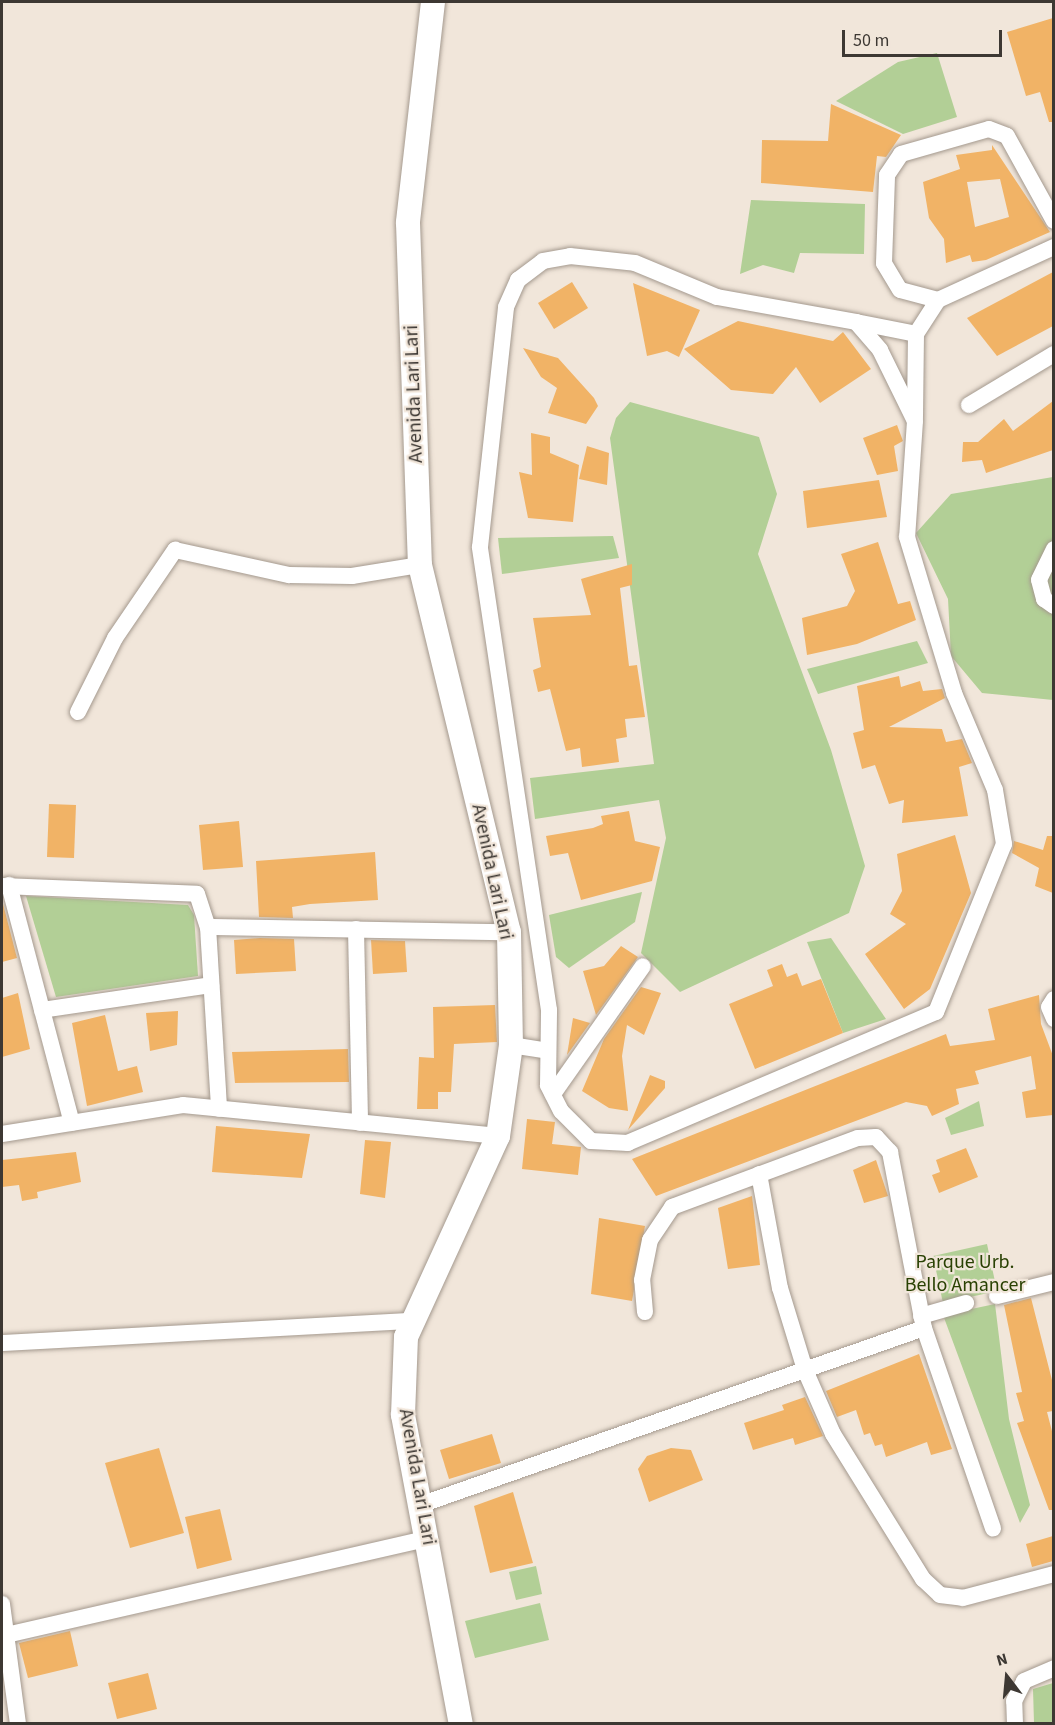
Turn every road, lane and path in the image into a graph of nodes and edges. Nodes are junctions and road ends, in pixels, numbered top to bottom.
1 (433, 2) edge
2 (1053, 221) edge
3 (1053, 247) edge
4 (938, 300) junction
5 (856, 322) junction
6 (916, 334) junction
7 (1053, 354) edge
8 (969, 405) dead end
9 (915, 421) junction
10 (1053, 549) edge
11 (420, 565) junction
12 (1053, 606) edge
13 (78, 712) dead end
14 (5, 886) edge
15 (207, 927) junction
16 (356, 929) junction
17 (509, 932) junction
18 (643, 966) dead end
19 (211, 985) junction
20 (1053, 999) edge
21 (42, 1010) junction
22 (1053, 1019) edge
23 (511, 1045) junction
24 (547, 1051) junction
25 (553, 1094) junction
26 (219, 1108) junction
27 (72, 1123) junction
28 (360, 1123) junction
29 (2, 1134) edge
30 (498, 1136) junction
31 (759, 1174) junction
32 (1053, 1282) edge
33 (997, 1296) dead end
34 (966, 1303) dead end
35 (645, 1312) dead end
36 (414, 1321) junction
37 (922, 1322) junction
38 (2, 1343) edge
39 (805, 1370) junction
40 (420, 1504) junction
41 (993, 1528) dead end
42 (427, 1539) junction
43 (1053, 1574) edge
44 (2, 1604) edge
45 (4, 1635) edge
46 (1053, 1668) edge
47 (18, 1724) edge
48 (461, 1724) edge
49 (1016, 1724) edge

1 - 11 street, Avenida Lari Lari
2 - 4 street
3 - 4 street
4 - 6 street
5 - 6 street
5 - 9 street
5 - 24 street
6 - 9 street
7 - 8 street
9 - 25 street
10 - 12 street
11 - 13 street
11 - 17 street, Avenida Lari Lari
14 - 15 street
14 - 21 street
15 - 16 street
15 - 19 street
16 - 17 street
16 - 28 street
17 - 23 street, Avenida Lari Lari
18 - 25 street
19 - 21 street
19 - 26 street
20 - 22 street
21 - 27 street
23 - 24 street
23 - 30 street, Avenida Lari Lari
24 - 25 street
26 - 27 street
26 - 28 street
27 - 29 street
28 - 30 street
30 - 36 street, Avenida Lari Lari
31 - 35 street
31 - 37 street
31 - 39 street
32 - 33 street
34 - 37 street
36 - 38 street
36 - 40 street, Avenida Lari Lari
37 - 39 street
37 - 41 street
39 - 40 street
39 - 43 street
40 - 42 street, Avenida Lari Lari
42 - 45 street
42 - 48 street, Avenida Lari Lari
44 - 45 street
45 - 47 street
46 - 49 street

